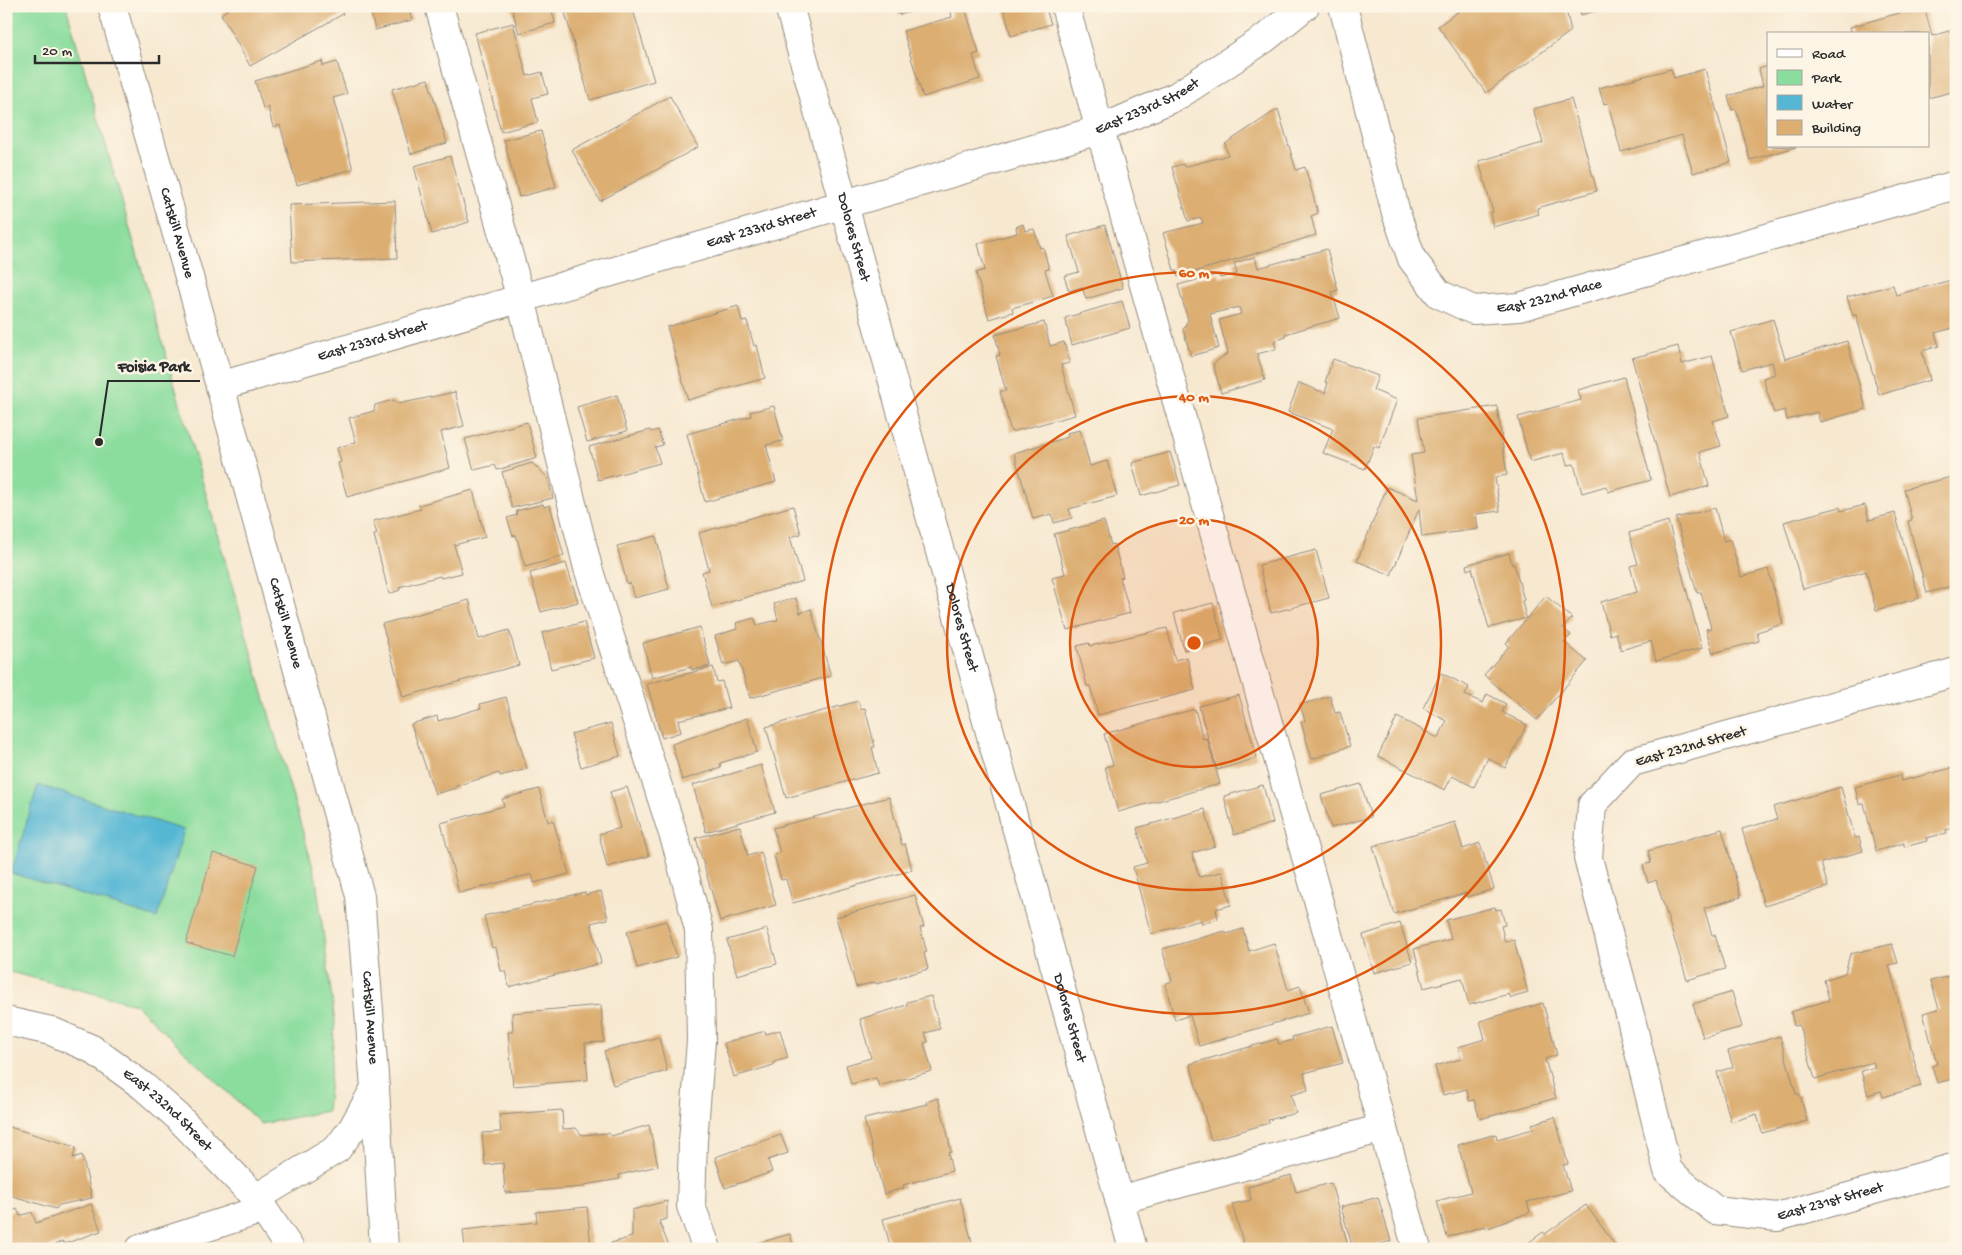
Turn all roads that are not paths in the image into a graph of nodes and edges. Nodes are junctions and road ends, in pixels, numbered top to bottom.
1 (112, 6) edge
2 (439, 6) edge
3 (788, 6) edge
4 (1065, 6) edge
5 (1305, 6) edge
6 (1343, 6) edge
7 (1099, 130) junction
8 (1956, 185) edge
9 (844, 205) junction
10 (522, 299) junction
11 (220, 386) junction
12 (1956, 672) edge
13 (1630, 1015) joint
14 (6, 1021) edge
15 (375, 1088) junction
16 (1382, 1128) junction
17 (1956, 1167) edge
18 (1119, 1200) junction
19 (259, 1204) junction
20 (140, 1249) edge
21 (290, 1249) edge
22 (384, 1249) edge
23 (707, 1249) edge
24 (1133, 1249) edge
25 (1417, 1249) edge

1 - 11 street, Catskill Avenue
2 - 10 street
3 - 9 street, Dolores Street
4 - 7 street
5 - 7 street, East 233rd Street
6 - 8 street, East 232nd Place
7 - 9 street, East 233rd Street
7 - 16 street
9 - 10 street, East 233rd Street
9 - 18 street, Dolores Street
10 - 11 street, East 233rd Street
10 - 23 street
11 - 15 street, Catskill Avenue
12 - 13 street, East 232nd Street
13 - 17 street, East 231st Street
14 - 19 street, East 232nd Street
15 - 19 street, Catskill Avenue
15 - 22 street
16 - 18 street
16 - 25 street
18 - 24 street, Dolores Street
19 - 20 street, Catskill Avenue
19 - 21 street, East 232nd Street

